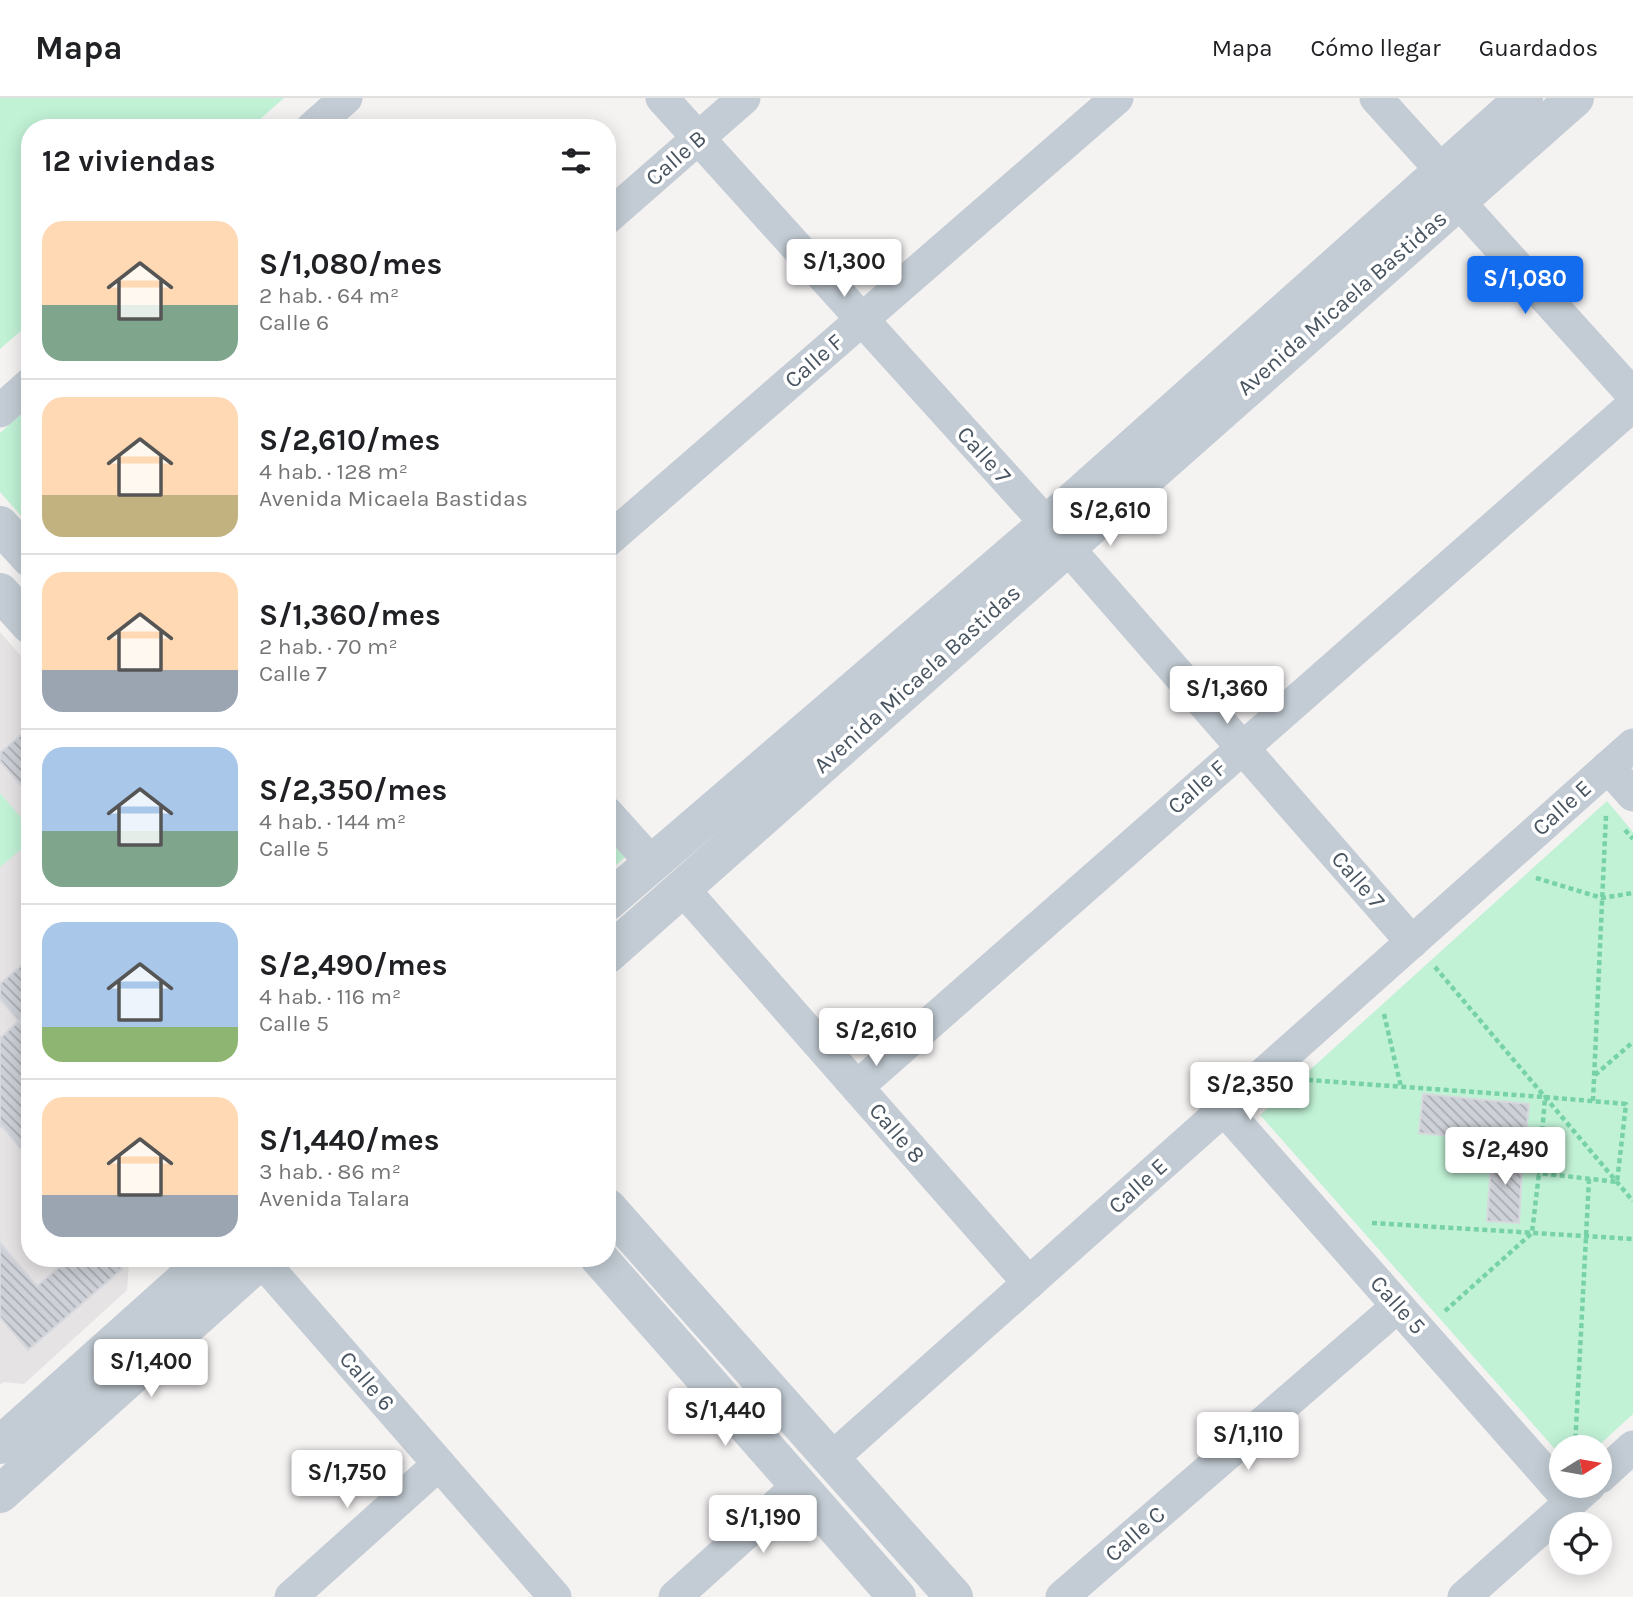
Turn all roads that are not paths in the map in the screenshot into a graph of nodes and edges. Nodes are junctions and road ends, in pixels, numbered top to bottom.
1 (346, 98) edge
2 (662, 98) edge
3 (744, 98) edge
4 (1116, 98) edge
5 (1377, 98) edge
6 (1524, 98) edge
7 (1575, 98) edge
8 (323, 119) edge
9 (698, 138) junction
10 (1450, 186) junction
11 (616, 210) edge
12 (862, 320) junction
13 (21, 392) edge
14 (1633, 395) edge
15 (1633, 405) edge
16 (0, 411) edge
17 (0, 525) edge
18 (616, 533) edge
19 (1057, 535) junction
20 (21, 548) edge
21 (0, 592) edge
22 (21, 615) edge
23 (1633, 745) edge
24 (1242, 748) junction
25 (1608, 767) junction
26 (1633, 795) edge
27 (616, 823) edge
28 (651, 862) junction
29 (682, 888) junction
30 (616, 894) edge
31 (616, 947) edge
32 (1422, 953) junction
33 (857, 1087) junction
34 (1224, 1109) junction
35 (616, 1217) edge
36 (199, 1267) edge
37 (253, 1267) edge
38 (269, 1267) edge
39 (606, 1267) edge
40 (1029, 1283) junction
41 (1398, 1306) junction
42 (0, 1445) edge
43 (1633, 1447) edge
44 (831, 1459) junction
45 (1549, 1462) edge
46 (439, 1464) junction
47 (1612, 1466) edge
48 (799, 1486) junction
49 (0, 1494) edge
50 (1575, 1498) edge
51 (290, 1597) edge
52 (555, 1597) edge
53 (675, 1597) edge
54 (897, 1597) edge
55 (954, 1597) edge
56 (1062, 1597) edge
57 (1464, 1597) edge

1 - 8 street
2 - 9 street, Calle 7
3 - 9 street, Calle B
4 - 12 street, Calle F
5 - 10 street
6 - 10 street, Avenida Micaela Bastidas
7 - 10 street, Avenida Micaela Bastidas
9 - 11 street, Calle B
9 - 12 street, Calle 7
10 - 14 street
10 - 19 street, Avenida Micaela Bastidas
12 - 18 street, Calle F
12 - 19 street, Calle 7
13 - 16 street
15 - 24 street, Calle F
17 - 20 street
19 - 24 street, Calle 7
19 - 28 street, Avenida Micaela Bastidas
19 - 29 street, Avenida Micaela Bastidas
21 - 22 street
23 - 25 street, Calle E
24 - 32 street, Calle 7
24 - 33 street, Calle F
25 - 26 street
25 - 32 street, Calle E
27 - 28 street
28 - 30 street, Avenida Micaela Bastidas
29 - 31 street, Avenida Micaela Bastidas
29 - 33 street, Calle 8
32 - 34 street, Calle E
33 - 40 street, Calle 8
34 - 40 street, Calle E
34 - 41 street, Calle 5
35 - 44 street
36 - 42 street
37 - 49 street
38 - 46 street, Calle 6
39 - 48 street
40 - 44 street, Calle E
41 - 45 street, Calle 5
41 - 56 street, Calle C
43 - 47 street
44 - 55 street
46 - 51 street
46 - 52 street, Calle 6
48 - 53 street
48 - 54 street
50 - 57 street

